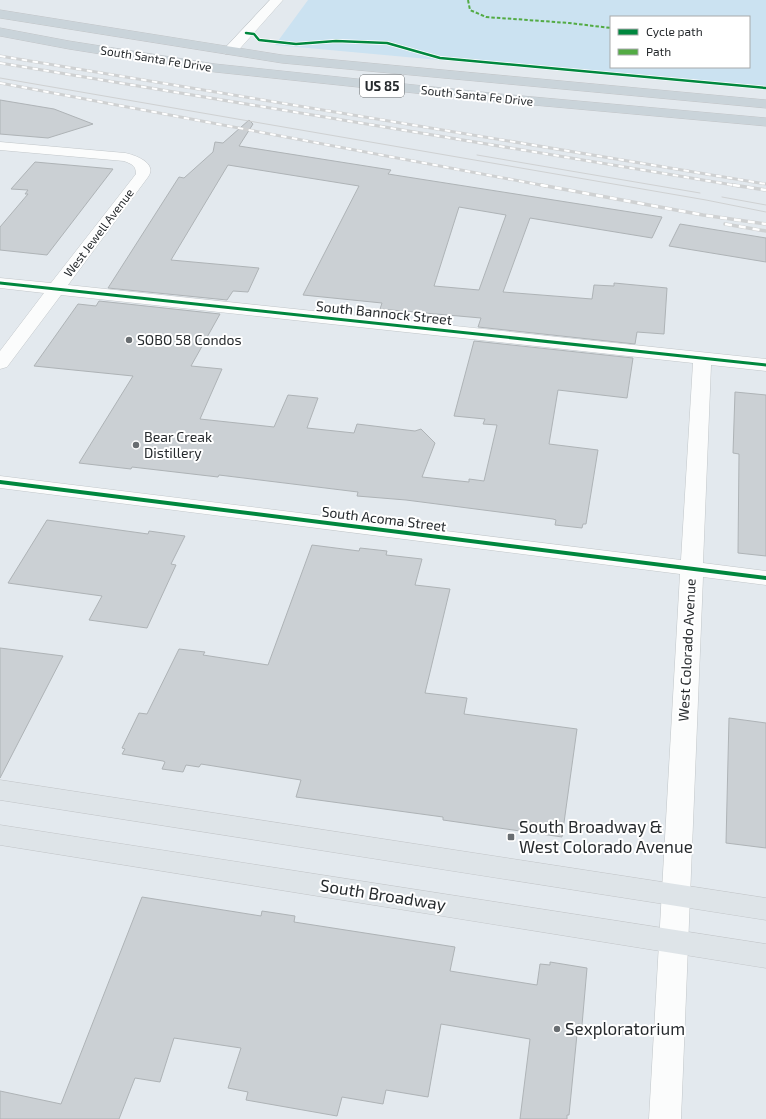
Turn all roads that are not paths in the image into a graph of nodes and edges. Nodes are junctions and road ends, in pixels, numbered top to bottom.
1 (276, 0) edge
2 (0, 13) edge
3 (0, 32) edge
4 (230, 51) junction
5 (766, 104) edge
6 (766, 122) edge
7 (0, 146) edge
8 (0, 284) edge
9 (56, 289) junction
10 (702, 358) junction
11 (0, 363) edge
12 (766, 365) edge
13 (0, 482) edge
14 (691, 568) junction
15 (766, 578) edge
16 (0, 790) edge
17 (0, 835) edge
18 (766, 909) edge
19 (674, 918) junction
20 (766, 956) edge
21 (665, 1119) edge

1 - 4 street
2 - 4 highway, South Santa Fe Drive / US 85
3 - 6 highway, South Santa Fe Drive / US 85
4 - 5 highway, South Santa Fe Drive / US 85
7 - 9 street, West Jewell Avenue
8 - 9 street, South Bannock Street
9 - 10 street, South Bannock Street
9 - 11 street, West Jewell Avenue
10 - 12 street, South Bannock Street
10 - 14 street, West Colorado Avenue
13 - 14 street, South Acoma Street
14 - 15 street, South Acoma Street
14 - 19 street, West Colorado Avenue
16 - 19 main road, South Broadway
17 - 19 main road, South Broadway
18 - 19 main road, South Broadway
19 - 20 main road, South Broadway
19 - 21 street, West Colorado Avenue

